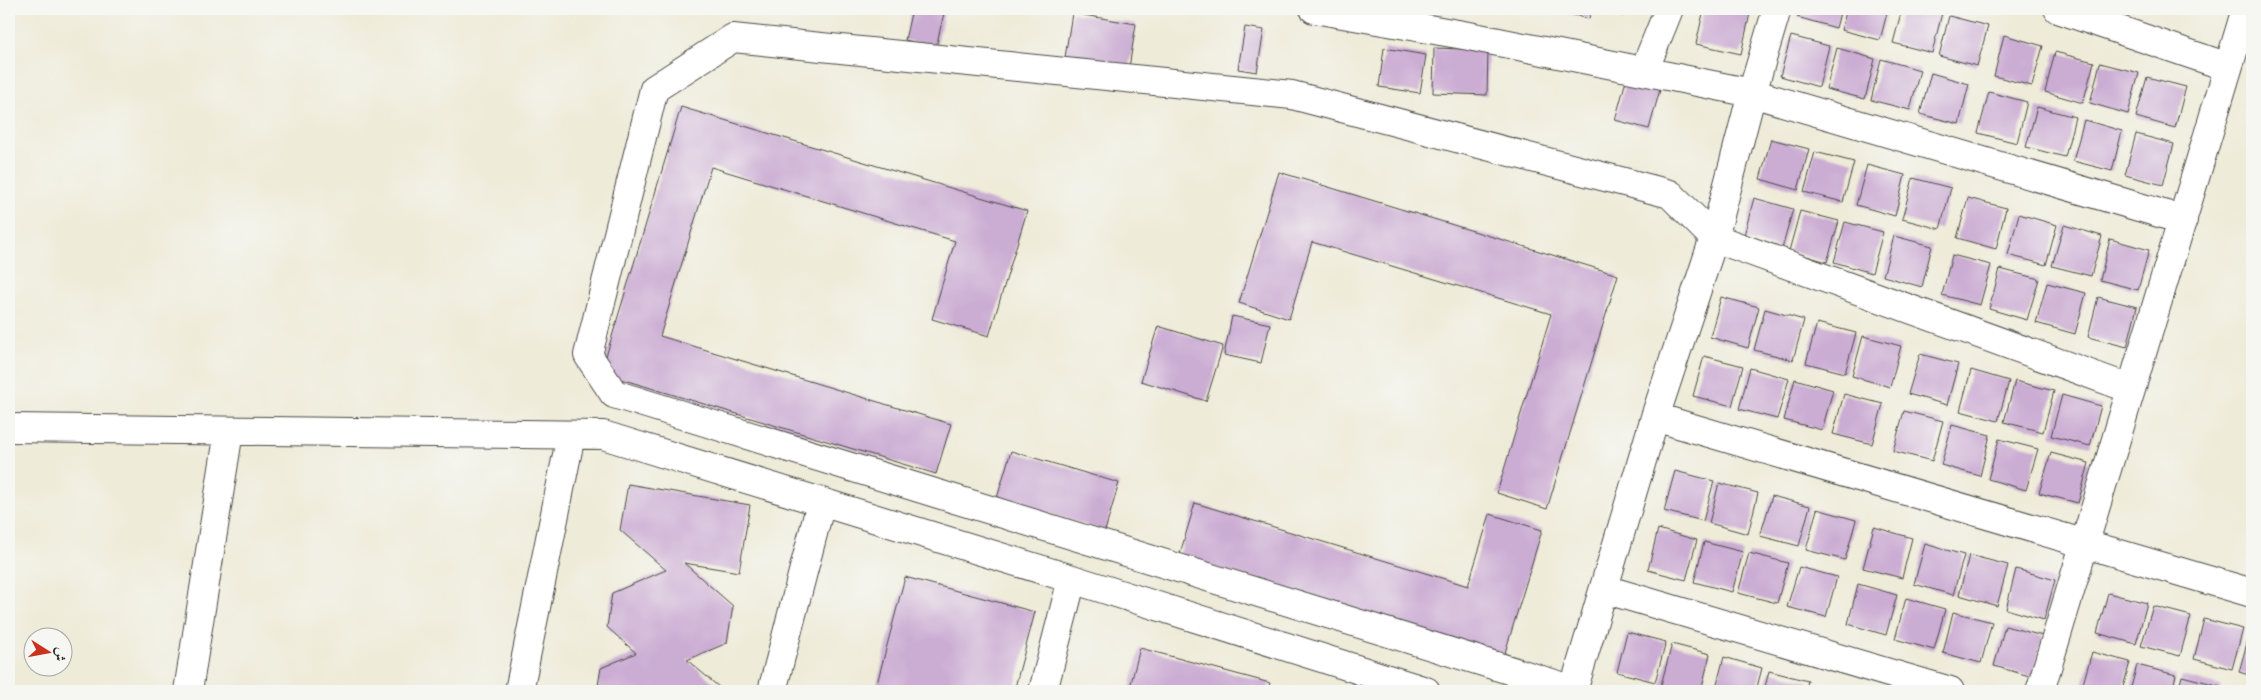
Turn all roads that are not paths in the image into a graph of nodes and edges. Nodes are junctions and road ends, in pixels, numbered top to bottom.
1 (1314, 9) edge
2 (1669, 9) edge
3 (1777, 9) edge
4 (2058, 9) edge
5 (2246, 9) edge
6 (1358, 12) edge
7 (2228, 67) junction
8 (1644, 71) junction
9 (1752, 93) junction
10 (2183, 220) junction
11 (1714, 238) junction
12 (2131, 389) junction
13 (1655, 417) junction
14 (9, 428) edge
15 (229, 431) junction
16 (571, 435) junction
17 (821, 504) junction
18 (2084, 544) junction
19 (1072, 578) junction
20 (1604, 589) junction
21 (2252, 593) edge
22 (188, 691) edge
23 (519, 691) edge
24 (772, 691) edge
25 (1043, 691) edge
26 (1426, 691) edge
27 (1574, 691) edge
28 (1950, 691) edge
29 (2040, 691) edge

1 - 6 street
2 - 8 street
3 - 9 street
4 - 7 street
5 - 7 street
6 - 8 street
7 - 10 street
8 - 9 street
9 - 10 street
9 - 11 street
10 - 12 street
11 - 12 street
11 - 13 street
11 - 27 street
12 - 18 street
13 - 18 street
13 - 20 street
14 - 15 street
15 - 16 street
15 - 22 street
16 - 17 street
16 - 23 street
17 - 19 street
17 - 24 street
18 - 21 street
18 - 29 street
19 - 25 street
19 - 26 street
20 - 27 street
20 - 28 street

